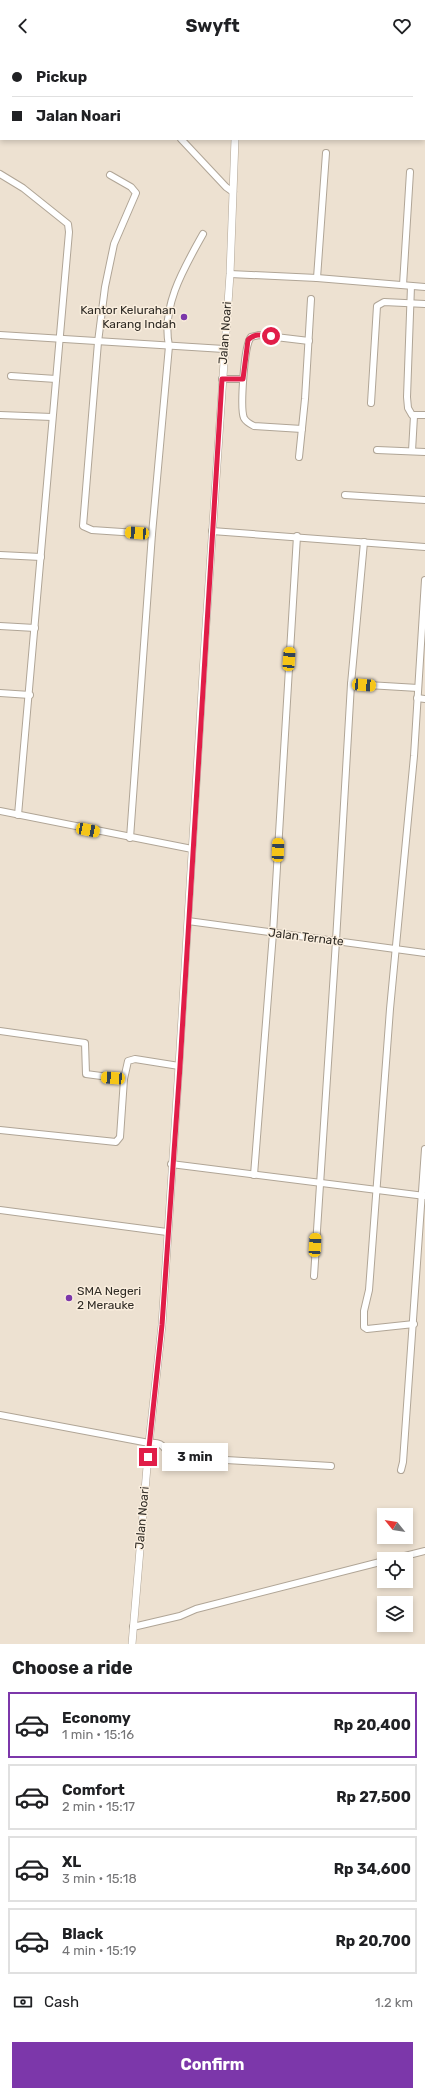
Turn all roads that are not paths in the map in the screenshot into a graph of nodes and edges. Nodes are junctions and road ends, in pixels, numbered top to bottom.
1 (182, 140) edge
2 (235, 140) edge
3 (326, 153) dead end
4 (410, 172) dead end
5 (0, 174) edge
6 (110, 175) dead end
7 (233, 192) junction
8 (203, 234) dead end
9 (230, 274) junction
10 (317, 278) junction
11 (403, 285) junction
12 (411, 286) junction
13 (425, 287) edge
14 (311, 299) dead end
15 (410, 303) junction
16 (425, 304) edge
17 (0, 335) edge
18 (61, 340) junction
19 (309, 341) junction
20 (98, 342) junction
21 (169, 346) junction
22 (224, 348) junction
23 (11, 376) dead end
24 (56, 379) junction
25 (222, 379) junction
26 (243, 379) junction
27 (371, 403) dead end
28 (0, 415) edge
29 (425, 415) edge
30 (414, 416) junction
31 (52, 417) junction
32 (302, 429) junction
33 (377, 450) dead end
34 (412, 451) junction
35 (425, 452) edge
36 (299, 457) dead end
37 (345, 495) dead end
38 (425, 500) edge
39 (212, 531) junction
40 (152, 534) junction
41 (297, 536) junction
42 (364, 542) junction
43 (425, 546) edge
44 (0, 555) edge
45 (41, 557) junction
46 (425, 580) edge
47 (0, 626) edge
48 (35, 628) junction
49 (351, 684) junction
50 (418, 688) junction
51 (0, 693) edge
52 (30, 694) junction
53 (417, 698) junction
54 (425, 699) edge
55 (0, 811) edge
56 (18, 815) junction
57 (130, 838) junction
58 (192, 849) junction
59 (188, 921) junction
60 (274, 933) junction
61 (336, 941) junction
62 (395, 949) junction
63 (425, 953) edge
64 (0, 1031) edge
65 (180, 1066) junction
66 (124, 1078) junction
67 (0, 1130) edge
68 (425, 1149) edge
69 (171, 1164) junction
70 (254, 1175) junction
71 (319, 1183) junction
72 (376, 1190) junction
73 (423, 1196) edge
74 (0, 1210) edge
75 (167, 1232) junction
76 (314, 1276) dead end
77 (414, 1324) junction
78 (0, 1415) edge
79 (149, 1443) junction
80 (331, 1466) dead end
81 (401, 1470) dead end
82 (425, 1551) edge
83 (413, 1554) edge
84 (377, 1563) edge
85 (133, 1627) junction
86 (132, 1644) edge

1 - 7 street
2 - 7 street, Jalan Noari
3 - 10 street
4 - 11 street
5 - 18 street
6 - 20 street
7 - 9 street, Jalan Noari
8 - 21 street
9 - 10 street
9 - 22 street, Jalan Noari
10 - 11 street
11 - 12 street
12 - 13 street
12 - 15 street
14 - 19 street
15 - 16 street
15 - 27 street
15 - 30 street
17 - 18 street
18 - 20 street
18 - 24 street
19 - 26 street
19 - 32 street
20 - 21 street
20 - 40 street
21 - 22 street
21 - 40 street
22 - 25 street, Jalan Noari
23 - 24 street
24 - 31 street
25 - 26 street
25 - 39 street, Jalan Noari
26 - 32 street
28 - 31 street
29 - 30 street
30 - 34 street
31 - 45 street
32 - 36 street
33 - 34 street
34 - 35 street
37 - 38 street
39 - 41 street
39 - 58 street, Jalan Noari
40 - 57 street
41 - 42 street
41 - 60 street
42 - 43 street
42 - 49 street
44 - 45 street
45 - 48 street
46 - 50 street
47 - 48 street
48 - 52 street
49 - 50 street
49 - 61 street
50 - 53 street
51 - 52 street
52 - 56 street
53 - 54 street
53 - 62 street
55 - 56 street
56 - 57 street
57 - 58 street
58 - 59 street, Jalan Noari
59 - 60 street, Jalan Ternate
59 - 65 street, Jalan Noari
60 - 61 street, Jalan Ternate
60 - 70 street
61 - 62 street, Jalan Ternate
61 - 71 street
62 - 63 street, Jalan Ternate
62 - 72 street
64 - 66 street
65 - 66 street
65 - 69 street, Jalan Noari
66 - 67 street
68 - 73 street
69 - 70 street
69 - 75 street, Jalan Noari
70 - 71 street
71 - 72 street
71 - 76 street
72 - 73 street
72 - 77 street
73 - 77 street
74 - 75 street
75 - 79 street, Jalan Noari
77 - 81 street
78 - 79 street
79 - 80 street
79 - 85 street, Jalan Noari
82 - 83 street
84 - 85 street
85 - 86 street, Jalan Noari

